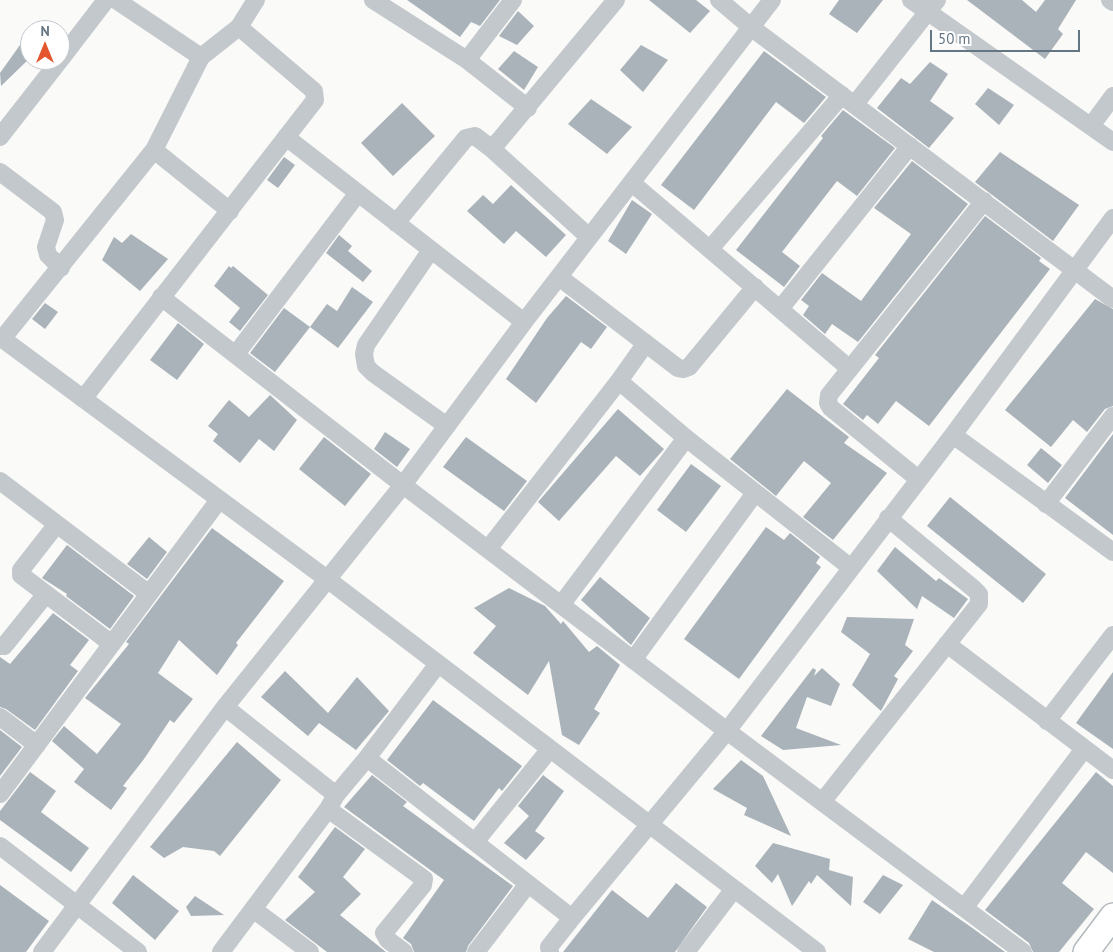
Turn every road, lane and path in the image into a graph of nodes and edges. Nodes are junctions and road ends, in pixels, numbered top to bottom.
1 (106, 0) edge
2 (116, 0) edge
3 (256, 0) edge
4 (512, 0) edge
5 (616, 0) edge
6 (719, 0) edge
7 (772, 0) edge
8 (911, 0) edge
9 (378, 1) edge
10 (933, 7) edge
11 (238, 27) junction
12 (752, 28) junction
13 (70, 47) edge
14 (201, 57) junction
15 (467, 60) junction
16 (52, 70) edge
17 (1113, 96) edge
18 (848, 100) junction
19 (528, 108) junction
20 (1091, 126) junction
21 (286, 137) junction
22 (0, 138) edge
23 (1113, 142) edge
24 (910, 146) junction
25 (492, 149) junction
26 (154, 150) junction
27 (0, 172) edge
28 (632, 183) junction
29 (358, 193) junction
30 (984, 201) junction
31 (230, 211) junction
32 (1113, 218) edge
33 (396, 222) junction
34 (589, 237) junction
35 (710, 249) junction
36 (431, 250) junction
37 (61, 268) junction
38 (1074, 271) junction
39 (559, 277) junction
40 (754, 287) junction
41 (161, 297) junction
42 (1113, 299) edge
43 (780, 309) junction
44 (524, 322) junction
45 (646, 343) junction
46 (3, 345) edge
47 (236, 354) junction
48 (850, 368) junction
49 (619, 381) junction
50 (83, 399) junction
51 (1113, 416) edge
52 (447, 426) junction
53 (952, 435) junction
54 (686, 438) junction
55 (917, 478) junction
56 (0, 481) edge
57 (403, 485) junction
58 (754, 493) junction
59 (220, 500) junction
60 (1046, 504) junction
61 (888, 518) junction
62 (57, 524) junction
63 (488, 549) junction
64 (1113, 552) edge
65 (850, 567) junction
66 (327, 579) junction
67 (46, 594) junction
68 (149, 594) junction
69 (561, 605) junction
70 (1113, 635) edge
71 (112, 644) junction
72 (948, 644) junction
73 (0, 646) edge
74 (633, 660) junction
75 (438, 664) junction
76 (225, 707) junction
77 (0, 717) edge
78 (1047, 721) junction
79 (727, 731) junction
80 (37, 745) junction
81 (550, 749) junction
82 (1084, 749) junction
83 (367, 758) junction
84 (1113, 770) edge
85 (0, 794) edge
86 (332, 802) junction
87 (822, 802) junction
88 (651, 825) junction
89 (475, 842) junction
90 (0, 846) edge
91 (528, 884) junction
92 (734, 889) junction
93 (78, 906) junction
94 (964, 908) junction
95 (253, 909) junction
96 (1113, 916) edge
97 (572, 918) junction
98 (42, 952) edge
99 (138, 952) edge
100 (221, 952) edge
101 (310, 952) edge
102 (404, 952) edge
103 (476, 952) edge
104 (550, 952) edge
105 (686, 952) edge
106 (817, 952) edge
107 (1024, 952) edge
108 (1086, 952) edge

1 - 13 street
2 - 14 street
3 - 11 street
4 - 15 street
5 - 19 street
6 - 12 street
7 - 12 street
8 - 10 street
9 - 15 street
10 - 18 street
10 - 20 street
11 - 14 street
11 - 21 street
12 - 18 street
12 - 28 street
14 - 26 street
15 - 19 street
16 - 22 street
17 - 20 street
18 - 24 street
18 - 35 street
19 - 25 street
20 - 23 street
21 - 29 street
21 - 31 street
24 - 30 street
24 - 43 street
25 - 33 street
25 - 34 street
26 - 31 street
26 - 37 street
27 - 37 street
28 - 34 street
28 - 35 street
29 - 33 street
29 - 47 street
30 - 38 street
30 - 48 street
31 - 41 street
32 - 38 street
33 - 36 street
34 - 39 street
35 - 40 street
36 - 44 street
36 - 52 street
37 - 46 street
38 - 42 street
38 - 53 street
39 - 44 street
39 - 45 street
40 - 43 street
40 - 45 street
41 - 47 street
41 - 50 street
43 - 48 street
44 - 52 street
45 - 49 street
46 - 50 street
47 - 57 street
48 - 55 street
49 - 54 street
49 - 63 street
50 - 59 street
51 - 60 street
52 - 57 street
53 - 55 street
53 - 60 street
54 - 58 street
54 - 69 street
55 - 61 street
56 - 62 street
57 - 63 street
57 - 66 street
58 - 65 street
58 - 74 street
59 - 66 street
59 - 68 street
60 - 64 street
61 - 65 street
61 - 72 street
62 - 67 street
62 - 68 street
63 - 69 street
65 - 79 street
66 - 75 street
66 - 76 street
67 - 71 street
67 - 73 street
68 - 71 street
69 - 74 street
70 - 78 street
71 - 80 street
72 - 78 street
72 - 87 street
74 - 79 street
75 - 81 street
75 - 83 street
76 - 86 street
76 - 93 street
77 - 80 street
78 - 82 street
79 - 87 street
79 - 88 street
80 - 85 street
81 - 88 street
81 - 89 street
82 - 84 street
82 - 94 street
83 - 86 street
83 - 89 street
86 - 95 street
86 - 102 street
87 - 94 street
88 - 92 street
88 - 97 street
89 - 91 street
90 - 93 street
91 - 97 street
91 - 103 street
92 - 105 street
92 - 106 street
93 - 98 street
93 - 99 street
94 - 107 street
95 - 100 street
95 - 101 street
96 - 108 street
97 - 104 street

